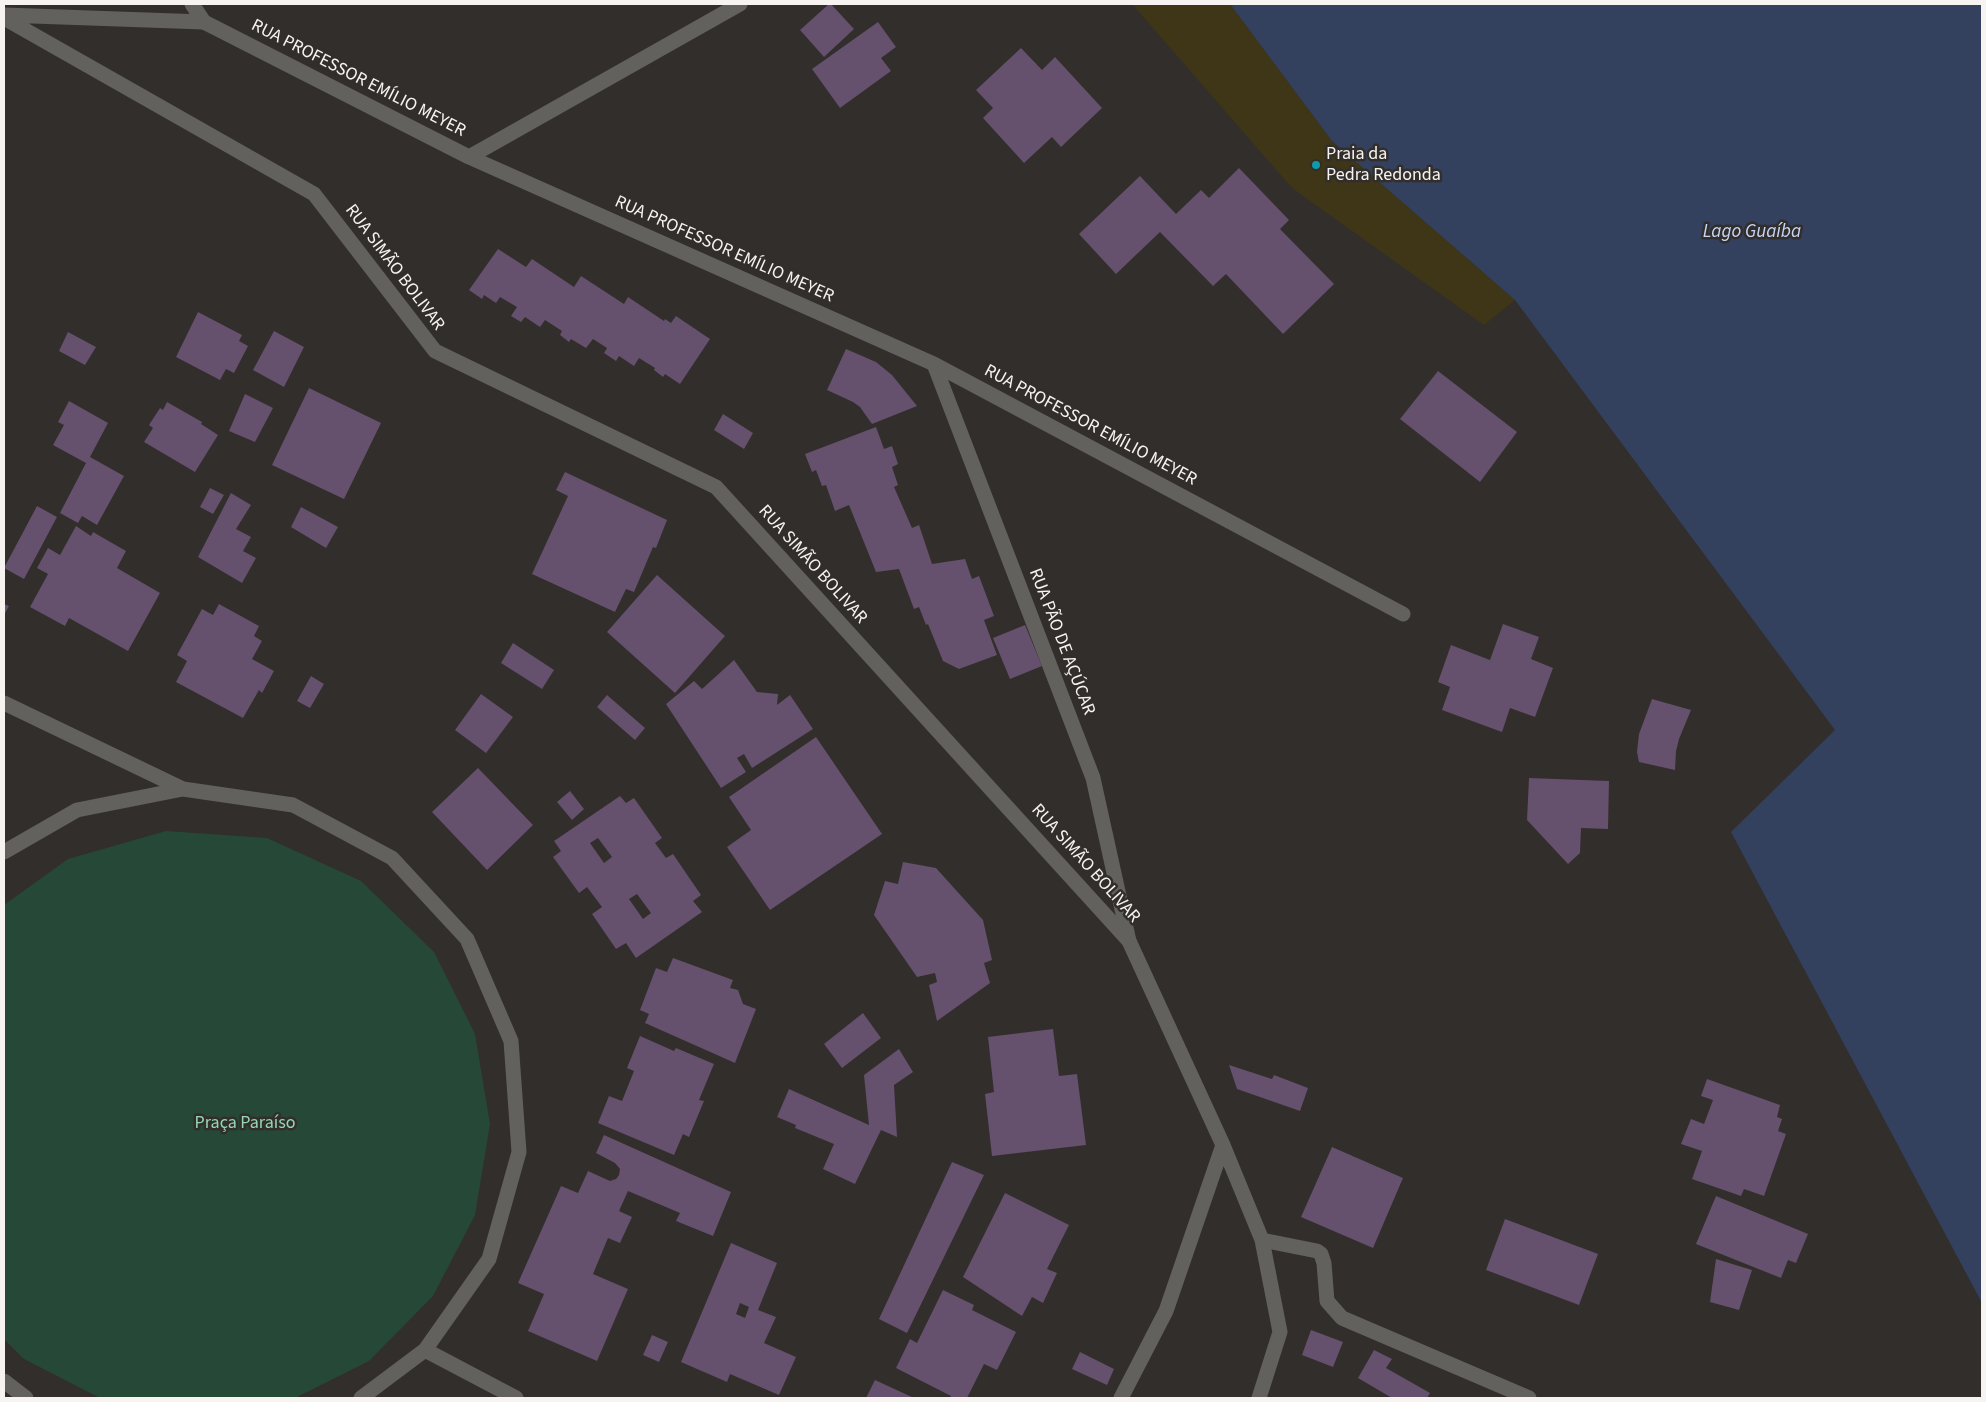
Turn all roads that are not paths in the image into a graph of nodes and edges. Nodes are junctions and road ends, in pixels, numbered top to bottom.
1 (192, 4) edge
2 (740, 4) edge
3 (4, 16) edge
4 (204, 22) junction
5 (469, 157) junction
6 (934, 364) junction
7 (1403, 614) dead end
8 (4, 703) edge
9 (184, 789) junction
10 (4, 852) edge
11 (1129, 941) junction
12 (1223, 1145) junction
13 (1262, 1240) junction
14 (425, 1350) junction
15 (4, 1381) edge
16 (512, 1397) edge
17 (26, 1398) edge
18 (361, 1398) edge
19 (1121, 1398) edge
20 (1259, 1398) edge
21 (1529, 1398) edge

1 - 4 street
2 - 5 street
3 - 4 street, RUA PROFESSOR EMÍLIO MEYER
3 - 11 street, RUA SIMÃO BOLIVAR
4 - 5 street, RUA PROFESSOR EMÍLIO MEYER
5 - 6 street, RUA PROFESSOR EMÍLIO MEYER
6 - 7 street, RUA PROFESSOR EMÍLIO MEYER
6 - 11 street, RUA PÃO DE AÇÚCAR
8 - 9 street
9 - 10 street
9 - 14 street
11 - 12 street, RUA SIMÃO BOLIVAR
12 - 13 street
12 - 19 street
13 - 20 street
13 - 21 street
14 - 16 street
14 - 18 street
15 - 17 street

